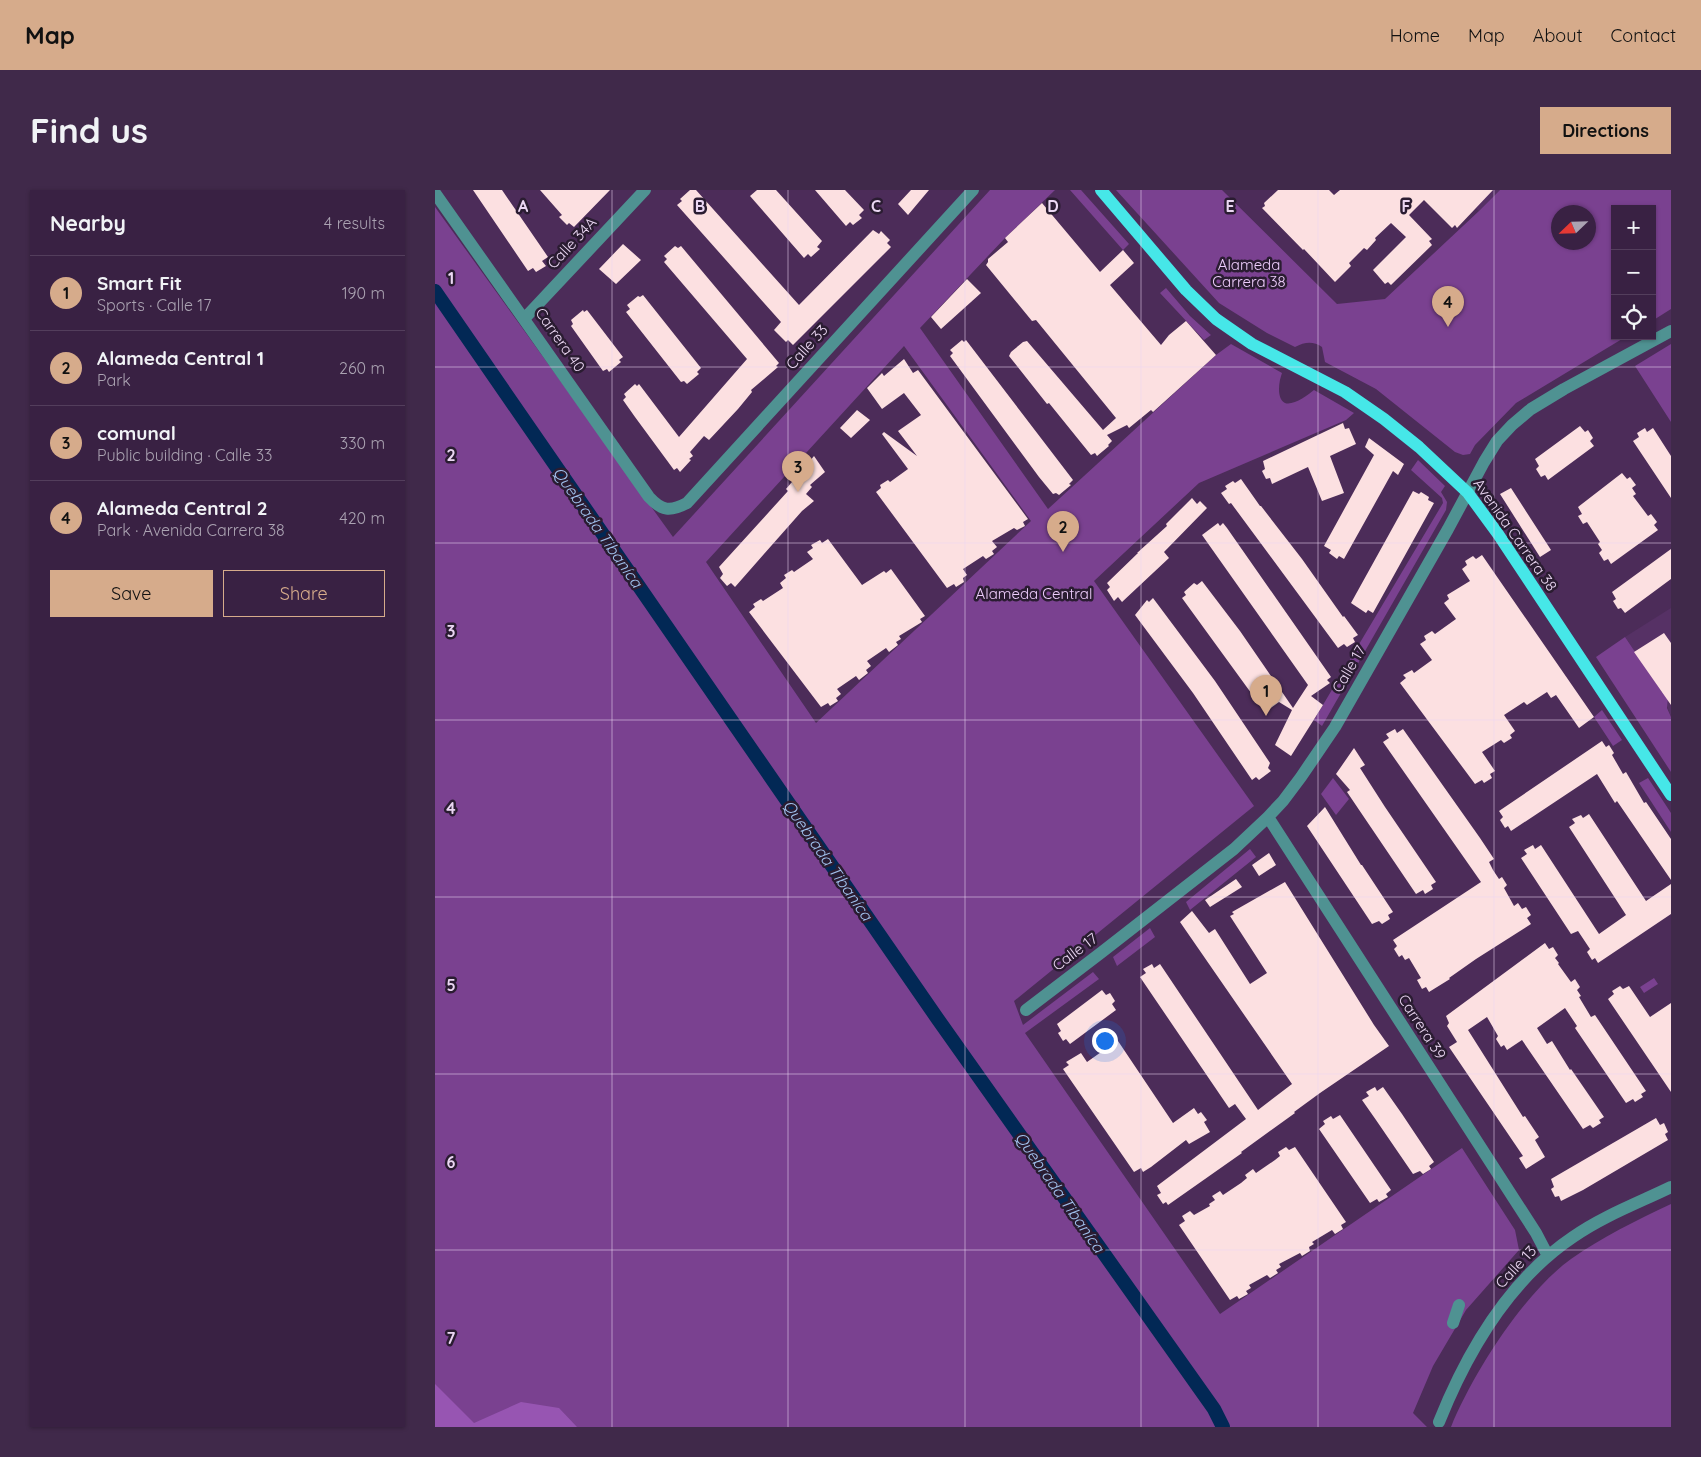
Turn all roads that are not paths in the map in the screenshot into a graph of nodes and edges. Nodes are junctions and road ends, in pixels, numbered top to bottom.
1 (645, 190) edge
2 (973, 190) edge
3 (1101, 190) edge
4 (435, 193) edge
5 (524, 319) junction
6 (1671, 331) edge
7 (1468, 493) junction
8 (658, 506) joint
9 (1671, 795) edge
10 (1269, 817) junction
11 (1026, 1010) dead end
12 (1671, 1187) edge
13 (1548, 1256) junction
14 (1459, 1305) dead end
15 (1453, 1323) dead end
16 (1439, 1422) dead end

1 - 5 street, Calle 34A
2 - 8 street, Calle 33
3 - 7 main road, Avenida Carrera 38
4 - 5 street, Carrera 40
5 - 8 street, Carrera 40
6 - 7 street, Calle 17
7 - 9 main road, Avenida Carrera 38
7 - 10 street, Calle 17
10 - 11 street, Calle 17
10 - 13 street, Carrera 39
12 - 13 street, Calle 13
13 - 16 street, Calle 13
14 - 15 street

